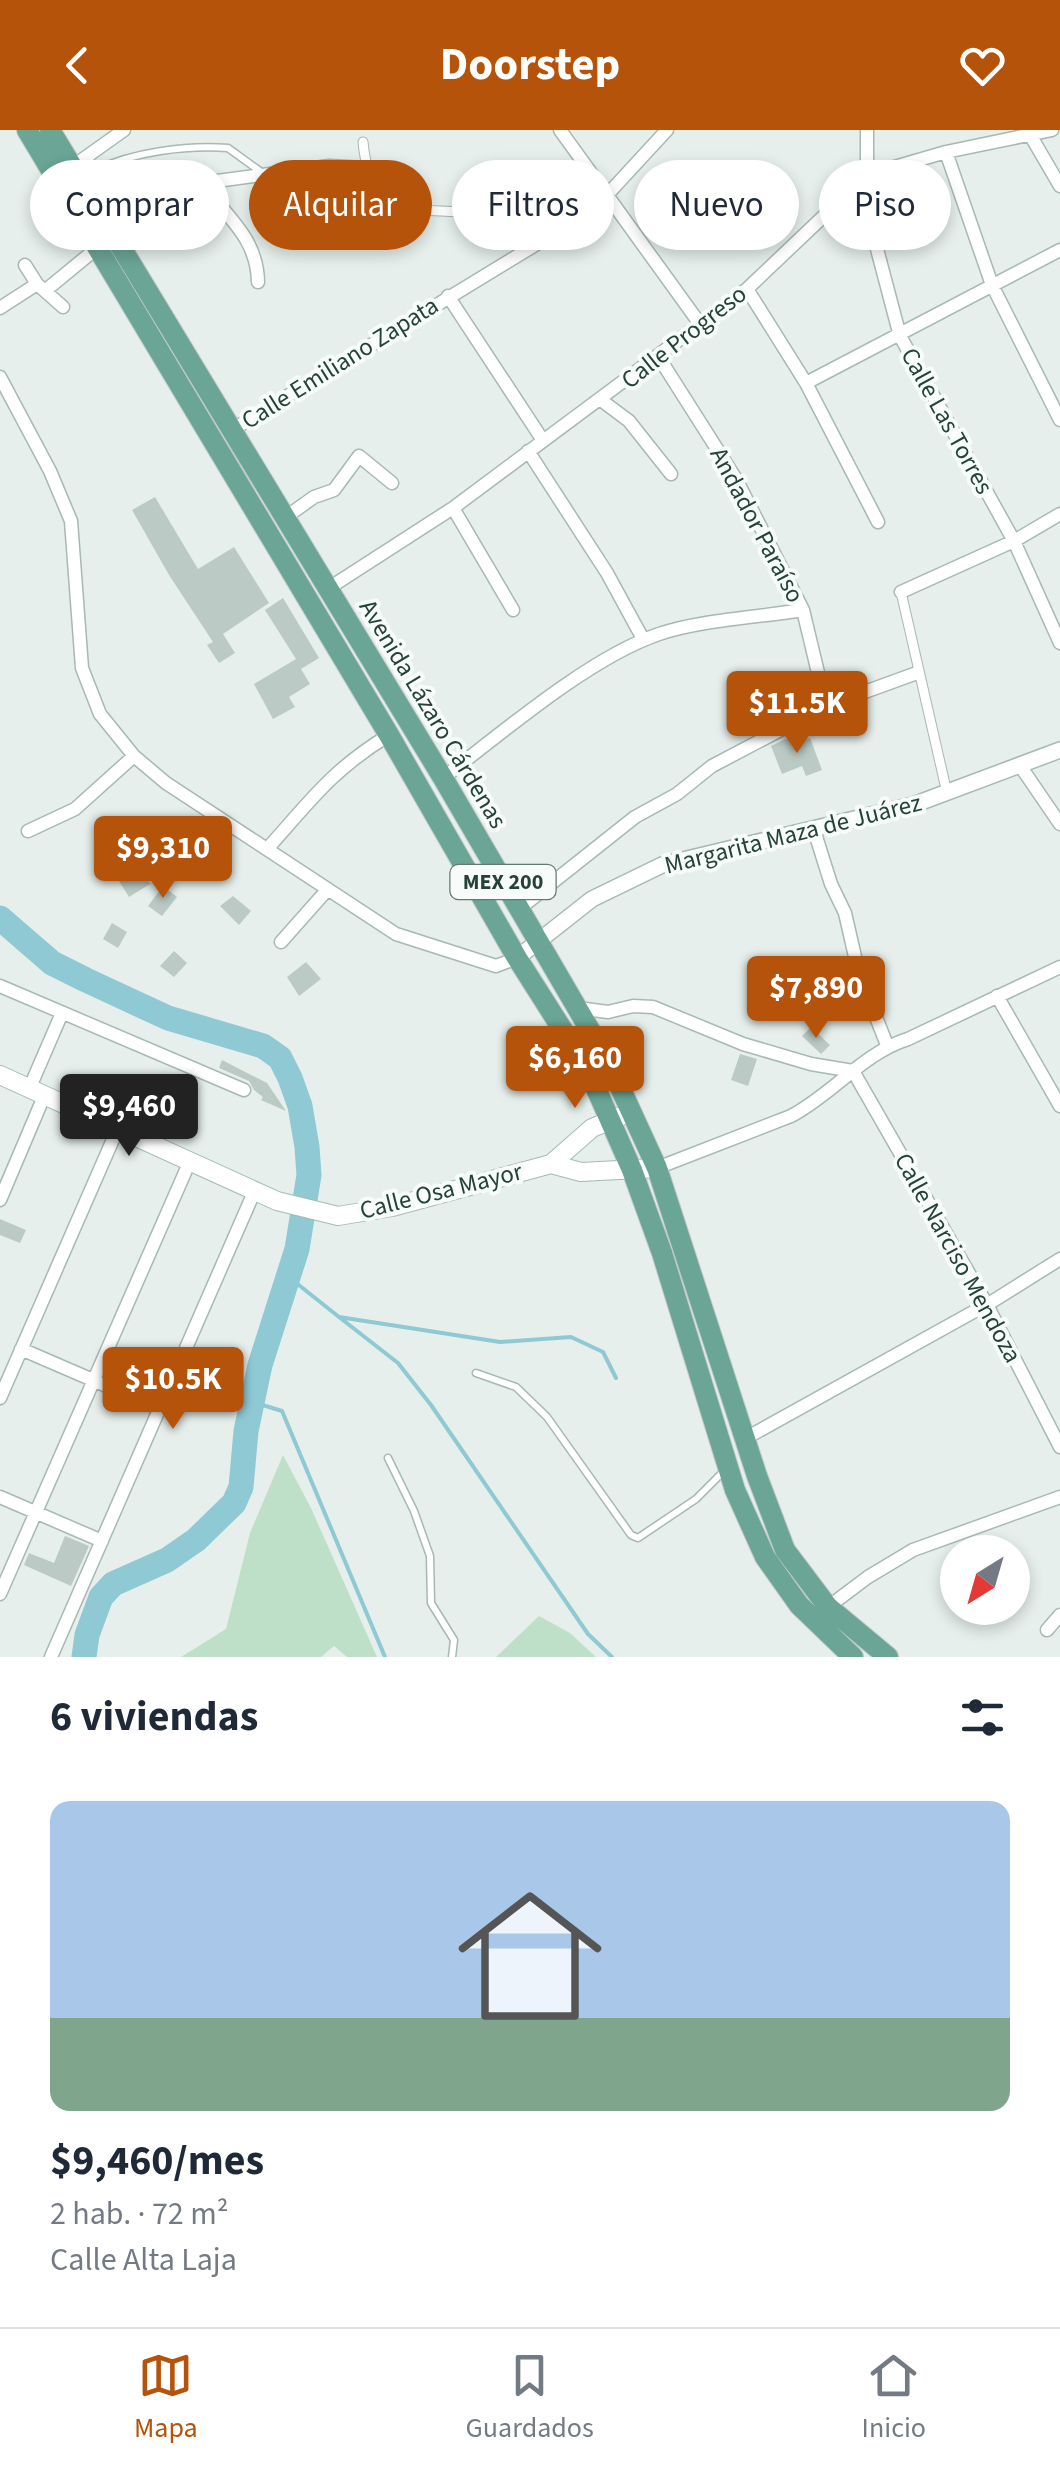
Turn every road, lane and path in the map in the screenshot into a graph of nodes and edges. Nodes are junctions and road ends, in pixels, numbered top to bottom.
1 (27, 130) edge
2 (50, 130) edge
3 (124, 130) edge
4 (560, 130) edge
5 (667, 130) edge
6 (866, 130) edge
7 (1052, 130) edge
8 (1029, 133) edge
9 (363, 142) dead end
10 (946, 152) junction
11 (45, 160) edge
12 (78, 160) edge
13 (83, 160) edge
14 (119, 160) edge
15 (365, 160) edge
16 (582, 160) edge
17 (865, 160) edge
18 (921, 160) edge
19 (249, 163) edge
20 (1060, 186) edge
21 (614, 187) edge
22 (614, 205) edge
23 (229, 217) edge
24 (819, 221) edge
25 (94, 250) edge
26 (98, 250) edge
27 (123, 250) edge
28 (526, 250) edge
29 (880, 250) edge
30 (1060, 250) edge
31 (25, 265) dead end
32 (258, 282) dead end
33 (992, 285) junction
34 (41, 287) junction
35 (747, 289) junction
36 (448, 296) junction
37 (64, 307) dead end
38 (0, 308) edge
39 (700, 324) junction
40 (900, 336) junction
41 (658, 356) junction
42 (0, 378) edge
43 (806, 383) junction
44 (601, 400) junction
45 (1060, 420) edge
46 (232, 430) junction
47 (542, 439) junction
48 (528, 451) junction
49 (671, 474) dead end
50 (392, 483) dead end
51 (454, 508) junction
52 (1060, 514) edge
53 (286, 518) junction
54 (878, 522) dead end
55 (1014, 541) junction
56 (328, 588) junction
57 (900, 592) joint
58 (513, 610) dead end
59 (803, 610) junction
60 (643, 640) junction
61 (1060, 644) edge
62 (918, 673) junction
63 (826, 706) junction
64 (389, 735) junction
65 (1060, 750) edge
66 (134, 756) junction
67 (1021, 767) junction
68 (443, 778) junction
69 (947, 792) junction
70 (1060, 824) edge
71 (814, 830) junction
72 (28, 832) dead end
73 (268, 848) junction
74 (328, 889) junction
75 (519, 909) junction
76 (538, 941) junction
77 (281, 942) dead end
78 (517, 958) junction
79 (1060, 967) edge
80 (0, 986) edge
81 (998, 996) junction
82 (578, 1008) junction
83 (62, 1013) junction
84 (887, 1045) junction
85 (854, 1071) junction
86 (0, 1075) edge
87 (244, 1090) dead end
88 (38, 1091) junction
89 (1060, 1106) edge
90 (632, 1112) junction
91 (608, 1120) junction
92 (118, 1128) junction
93 (190, 1161) junction
94 (551, 1164) junction
95 (658, 1168) junction
96 (632, 1170) junction
97 (254, 1190) junction
98 (0, 1200) edge
99 (1060, 1259) edge
100 (986, 1303) junction
101 (21, 1349) junction
102 (476, 1373) dead end
103 (93, 1380) junction
104 (0, 1398) edge
105 (160, 1409) junction
106 (746, 1438) junction
107 (1060, 1447) edge
108 (388, 1458) dead end
109 (728, 1468) junction
110 (0, 1497) edge
111 (1060, 1497) edge
112 (35, 1512) junction
113 (102, 1541) junction
114 (0, 1594) edge
115 (828, 1607) junction
116 (1060, 1615) edge
117 (1047, 1630) dead end
118 (52, 1657) edge
119 (452, 1657) edge
120 (854, 1657) edge
121 (888, 1657) edge

1 - 11 main road, Avenida Lázaro Cárdenas / MEX 200
2 - 12 main road, Avenida Lázaro Cárdenas / MEX 200
3 - 13 street
4 - 16 street
5 - 21 street, Calle Emiliano Zapata
6 - 17 street, Calle Las Torres
7 - 8 street, Calle Progreso
8 - 10 street, Calle Progreso
8 - 20 street
9 - 15 street
10 - 18 street, Calle Progreso
10 - 33 street
14 - 19 lane
22 - 39 street
23 - 32 street
24 - 35 street, Calle Progreso
25 - 34 street
26 - 64 main road, Avenida Lázaro Cárdenas / MEX 200
27 - 46 main road, Avenida Lázaro Cárdenas / MEX 200
28 - 36 street, Calle Emiliano Zapata
29 - 40 street, Calle Las Torres
30 - 33 street
31 - 34 street
33 - 40 street
33 - 45 street
34 - 37 street
34 - 38 street
35 - 39 street, Calle Progreso
35 - 43 street
36 - 46 street, Calle Emiliano Zapata
36 - 47 street, Calle Emiliano Zapata
39 - 41 street, Calle Progreso
40 - 43 street
40 - 55 street, Calle Las Torres
41 - 44 street, Calle Progreso
41 - 59 street, Andador Paraíso
42 - 66 street
43 - 54 street
44 - 47 street, Calle Progreso
44 - 49 street
46 - 53 main road, Avenida Lázaro Cárdenas / MEX 200
47 - 48 street, Calle Progreso
48 - 51 street, Calle Progreso
48 - 60 street
50 - 53 street
51 - 56 street, Calle Progreso
51 - 58 street
52 - 55 street
53 - 56 main road, Avenida Lázaro Cárdenas / MEX 200
55 - 57 street
55 - 61 street, Calle Las Torres
56 - 68 main road, Avenida Lázaro Cárdenas / MEX 200
57 - 62 street
59 - 60 street
59 - 63 street, Andador Paraíso
60 - 68 street
62 - 63 street
62 - 69 street
63 - 75 street
64 - 73 street
64 - 78 main road, Avenida Lázaro Cárdenas / MEX 200
65 - 67 street, Margarita Maza de Juárez
66 - 72 street
66 - 73 street
67 - 69 street, Margarita Maza de Juárez
67 - 70 street
68 - 75 main road, Avenida Lázaro Cárdenas / MEX 200
69 - 71 street, Margarita Maza de Juárez
71 - 76 street, Margarita Maza de Juárez
71 - 84 street
73 - 74 street
74 - 77 street
74 - 78 street
75 - 76 main road, Avenida Lázaro Cárdenas / MEX 200
76 - 78 street, Margarita Maza de Juárez
76 - 82 main road, Avenida Lázaro Cárdenas / MEX 200
78 - 91 main road, Avenida Lázaro Cárdenas / MEX 200
79 - 81 street
80 - 83 street
81 - 84 street
81 - 89 street
82 - 85 street
82 - 90 main road, Avenida Lázaro Cárdenas / MEX 200
83 - 87 street
83 - 88 street
84 - 85 street
85 - 95 street
85 - 100 street, Calle Narciso Mendoza
86 - 88 main road, Calle Osa Mayor
88 - 92 main road, Calle Osa Mayor
88 - 98 street
90 - 91 main road, Calle Osa Mayor
90 - 95 main road, Avenida Lázaro Cárdenas / MEX 200
91 - 94 main road, Calle Osa Mayor
91 - 96 main road, Avenida Lázaro Cárdenas / MEX 200
92 - 93 main road, Calle Osa Mayor
92 - 101 street
93 - 97 main road, Calle Osa Mayor
93 - 103 street
94 - 96 main road, Calle Osa Mayor
94 - 97 main road, Calle Osa Mayor
95 - 96 main road, Calle Osa Mayor
95 - 106 main road, Avenida Lázaro Cárdenas / MEX 200
96 - 109 main road, Avenida Lázaro Cárdenas / MEX 200
97 - 105 street
99 - 100 street
100 - 106 street
100 - 107 street, Calle Narciso Mendoza
101 - 103 street
101 - 104 street
102 - 109 lane
103 - 105 street
103 - 112 street
105 - 113 street
106 - 115 main road, Avenida Lázaro Cárdenas / MEX 200
108 - 119 lane
109 - 120 main road, Avenida Lázaro Cárdenas / MEX 200
110 - 112 street
111 - 115 street
112 - 113 street
112 - 114 street
113 - 118 street
115 - 121 main road, Avenida Lázaro Cárdenas / MEX 200
116 - 117 street

